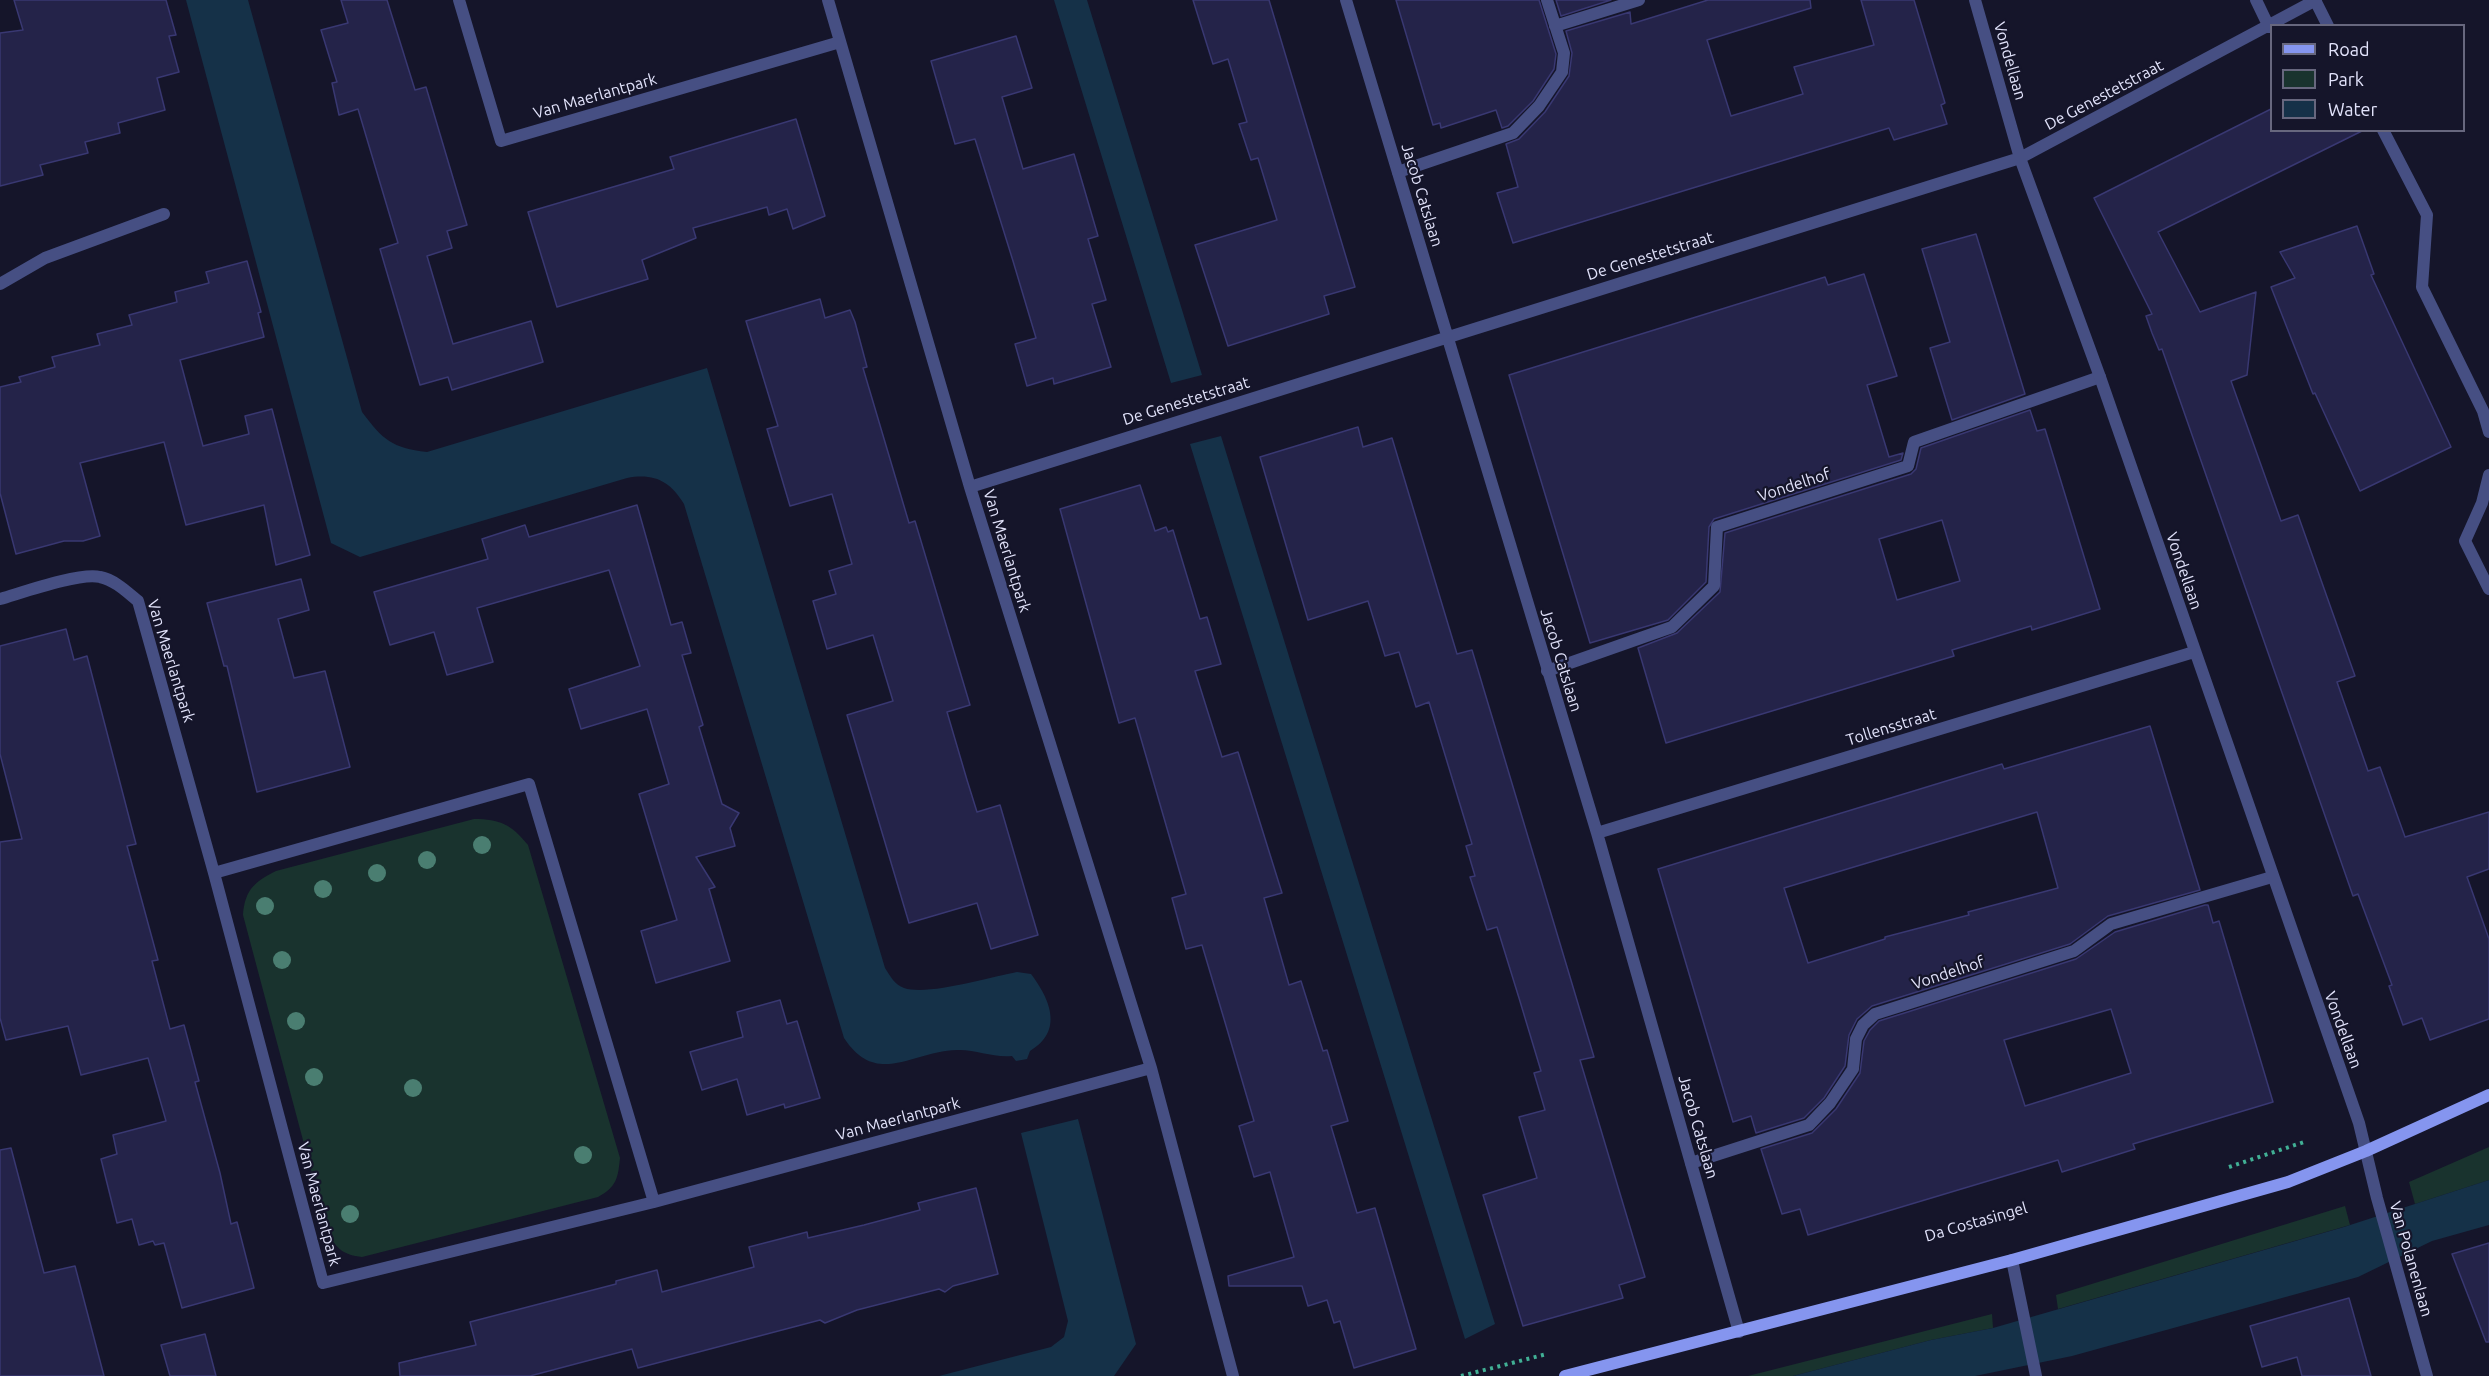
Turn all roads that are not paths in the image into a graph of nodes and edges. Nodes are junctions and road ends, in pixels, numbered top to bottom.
1 (459, 0) edge
2 (828, 0) edge
3 (1346, 0) edge
4 (1547, 0) edge
5 (1638, 0) edge
6 (1975, 0) edge
7 (2256, 0) edge
8 (2316, 0) edge
9 (2274, 24) edge
10 (2327, 24) edge
11 (1555, 26) junction
12 (2269, 27) joint
13 (840, 42) junction
14 (2384, 132) edge
15 (2020, 158) junction
16 (1398, 172) junction
17 (164, 214) dead end
18 (0, 284) edge
19 (1448, 337) junction
20 (2100, 377) junction
21 (2489, 432) edge
22 (2489, 475) edge
23 (970, 487) junction
24 (2489, 589) edge
25 (0, 599) edge
26 (2194, 652) junction
27 (1546, 671) junction
28 (1597, 833) junction
29 (214, 873) junction
30 (2272, 878) junction
31 (1151, 1068) junction
32 (2489, 1095) edge
33 (2366, 1151) junction
34 (1691, 1163) junction
35 (654, 1202) junction
36 (2012, 1260) junction
37 (1739, 1332) junction
38 (1233, 1376) edge
39 (1565, 1376) edge
40 (2036, 1376) edge
41 (2427, 1376) edge

1 - 13 street, Van Maerlantpark
2 - 13 street, Van Maerlantpark
3 - 16 street, Jacob Catslaan
4 - 11 street
5 - 11 street
6 - 15 street, Vondellaan
7 - 12 street
8 - 9 street, De Genestetstraat
8 - 10 street
11 - 16 street
12 - 15 street, De Genestetstraat
13 - 23 street, Van Maerlantpark
14 - 21 street
15 - 19 street, De Genestetstraat
15 - 20 street, Vondellaan
16 - 19 street, Jacob Catslaan
17 - 18 street
19 - 23 street, De Genestetstraat
19 - 27 street, Jacob Catslaan
20 - 26 street, Vondellaan
20 - 27 street, Vondelhof
22 - 24 street
23 - 31 street, Van Maerlantpark
25 - 29 street, Van Maerlantpark
26 - 28 street, Tollensstraat
26 - 30 street, Vondellaan
27 - 28 street, Jacob Catslaan
28 - 34 street, Jacob Catslaan
29 - 35 street
29 - 35 street, Van Maerlantpark
30 - 33 street, Vondellaan
30 - 34 street, Vondelhof
31 - 35 street, Van Maerlantpark
31 - 38 street, Van Maerlantpark
32 - 33 street
33 - 36 street
33 - 41 street, Van Polanenlaan
34 - 37 street, Jacob Catslaan
36 - 37 street
36 - 40 street
37 - 39 street

